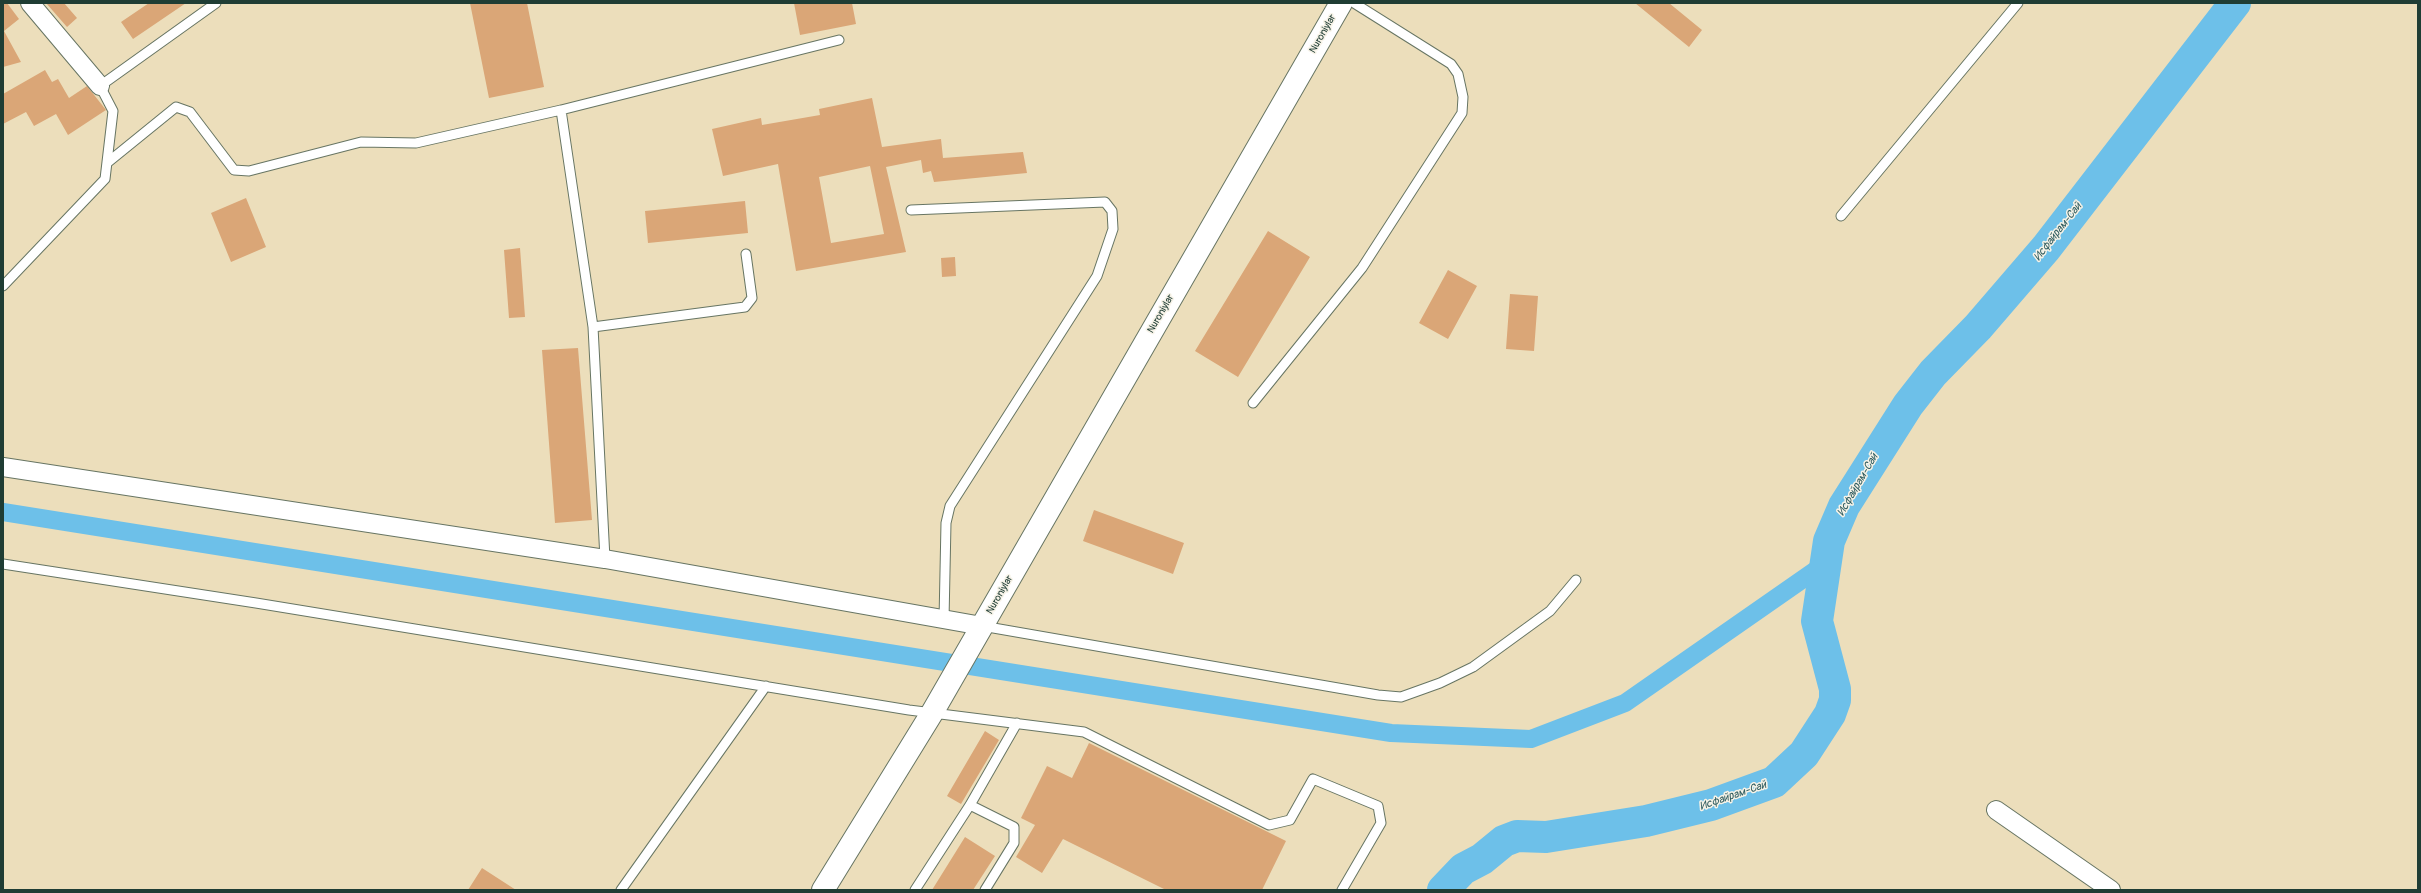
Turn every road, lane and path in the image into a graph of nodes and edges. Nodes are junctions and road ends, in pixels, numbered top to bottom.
1 (30, 3) edge
2 (216, 3) edge
3 (1341, 3) edge
4 (1354, 3) edge
5 (2018, 3) edge
6 (839, 40) dead end
7 (100, 86) junction
8 (561, 110) junction
9 (107, 163) junction
10 (911, 210) dead end
11 (1841, 216) dead end
12 (746, 254) dead end
13 (3, 286) edge
14 (593, 327) junction
15 (1253, 403) dead end
16 (3, 466) edge
17 (605, 559) junction
18 (3, 564) edge
19 (1576, 580) dead end
20 (944, 620) junction
21 (982, 626) junction
22 (766, 686) junction
23 (932, 713) junction
24 (1017, 723) junction
25 (970, 805) junction
26 (1996, 810) dead end
27 (621, 890) edge
28 (824, 890) edge
29 (915, 890) edge
30 (985, 890) edge
31 (1342, 890) edge
32 (2111, 890) edge

1 - 7 street
2 - 7 lane
3 - 21 main road, Nuroniylar
4 - 15 lane
5 - 11 lane
6 - 8 lane
7 - 9 lane
8 - 9 lane
8 - 14 lane
9 - 13 lane
10 - 20 lane
12 - 14 lane
14 - 17 lane
16 - 17 street
17 - 20 street
18 - 22 lane
19 - 21 lane
20 - 21 street
21 - 23 main road, Nuroniylar
22 - 23 lane
22 - 27 lane
23 - 24 lane
23 - 28 main road, Nuroniylar
24 - 25 lane
24 - 31 lane
25 - 29 lane
25 - 30 lane
26 - 32 street

